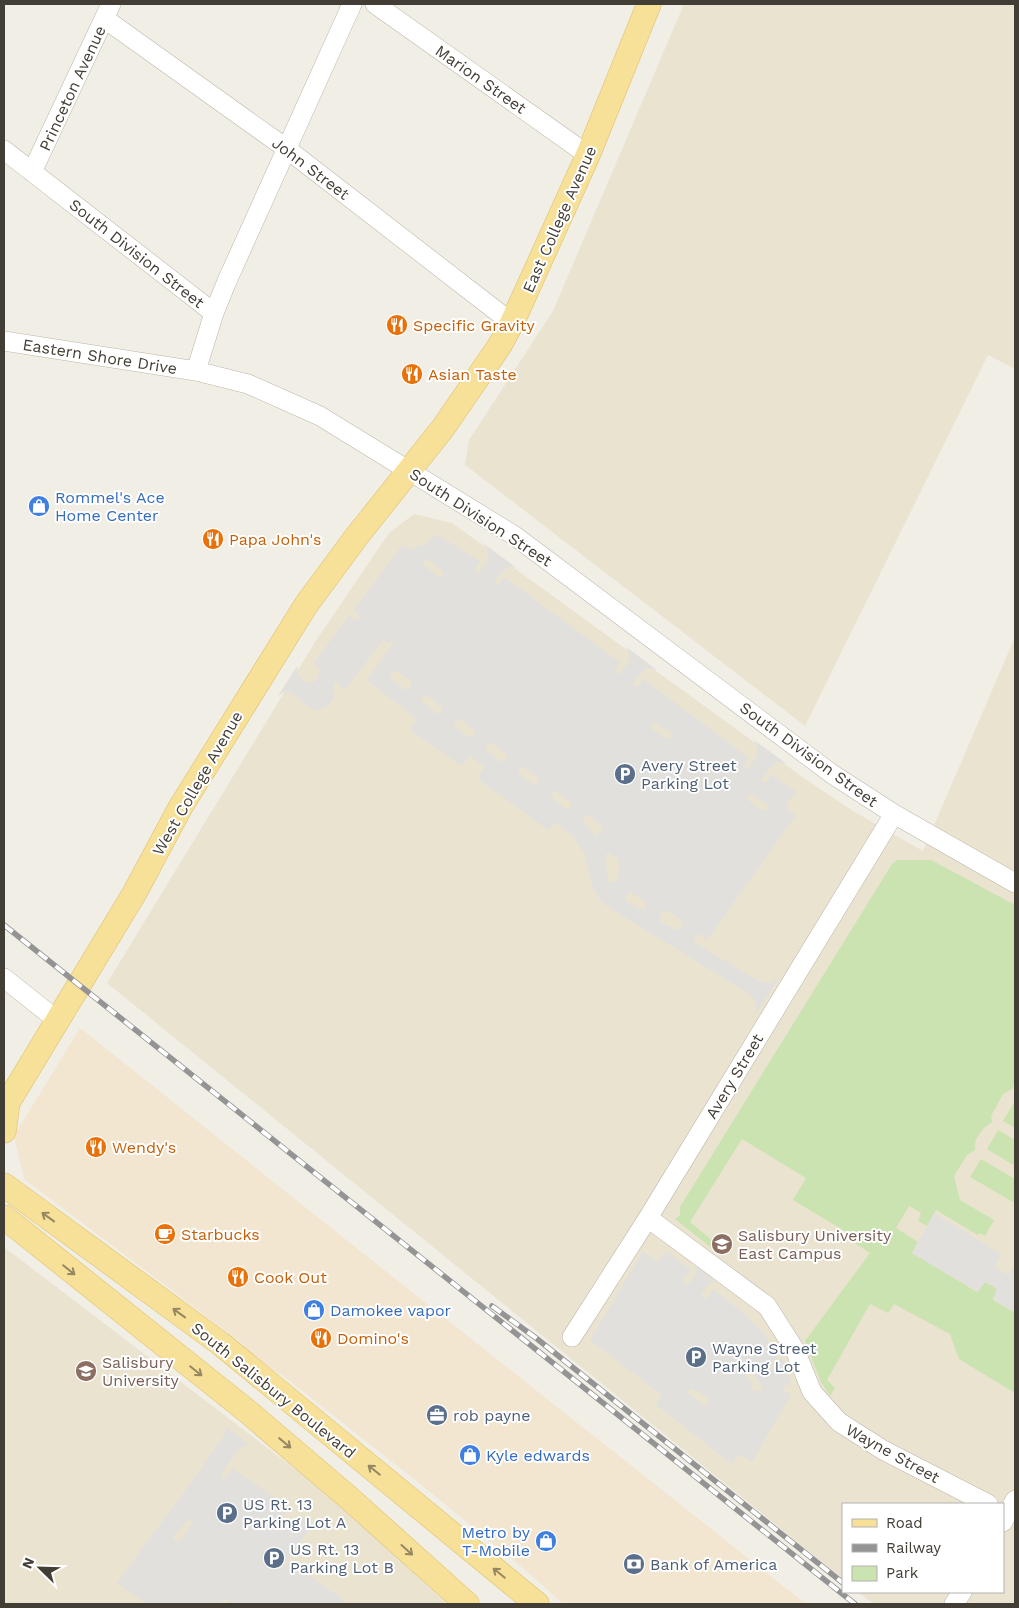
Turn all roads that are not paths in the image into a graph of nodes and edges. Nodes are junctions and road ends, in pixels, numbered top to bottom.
1 (352, 4) edge
2 (375, 4) edge
3 (649, 4) edge
4 (108, 11) edge
5 (287, 149) junction
6 (4, 150) edge
7 (588, 155) junction
8 (32, 172) junction
9 (214, 313) junction
10 (512, 323) junction
11 (4, 341) edge
12 (196, 371) junction
13 (409, 469) junction
14 (894, 814) junction
15 (1015, 883) edge
16 (4, 978) edge
17 (58, 1022) junction
18 (6, 1106) edge
19 (4, 1131) edge
20 (4, 1169) edge
21 (4, 1185) edge
22 (28, 1202) junction
23 (4, 1217) edge
24 (648, 1218) junction
25 (4, 1233) edge
26 (38, 1244) junction
27 (572, 1337) dead end
28 (248, 1411) junction
29 (353, 1453) junction
30 (986, 1503) edge
31 (961, 1593) edge
32 (467, 1604) edge
33 (537, 1604) edge
34 (954, 1604) edge

1 - 5 street
2 - 7 street, Marion Street
3 - 7 main road, East College Avenue
4 - 5 street, John Street
4 - 8 street, Princeton Avenue
5 - 9 street
5 - 10 street, John Street
6 - 8 street, South Division Street
7 - 10 main road, East College Avenue
8 - 9 street, South Division Street
9 - 12 street, South Division Street
10 - 13 main road, East College Avenue
11 - 12 street, Eastern Shore Drive
12 - 13 street, South Division Street
13 - 14 street, South Division Street
13 - 17 main road, West College Avenue
14 - 15 street, South Division Street
14 - 24 street, Avery Street
16 - 17 street
17 - 18 main road, West College Avenue
18 - 19 main road
20 - 22 main road
21 - 22 main road, South Salisbury Boulevard
29 -> 22 main road, South Salisbury Boulevard
23 - 26 main road, South Salisbury Boulevard
24 - 27 street, Avery Street
24 - 30 street, Wayne Street
25 - 26 main road
26 -> 28 main road, South Salisbury Boulevard
28 - 29 main road
28 -> 32 main road, South Salisbury Boulevard
33 -> 29 main road, South Salisbury Boulevard
31 - 34 street

